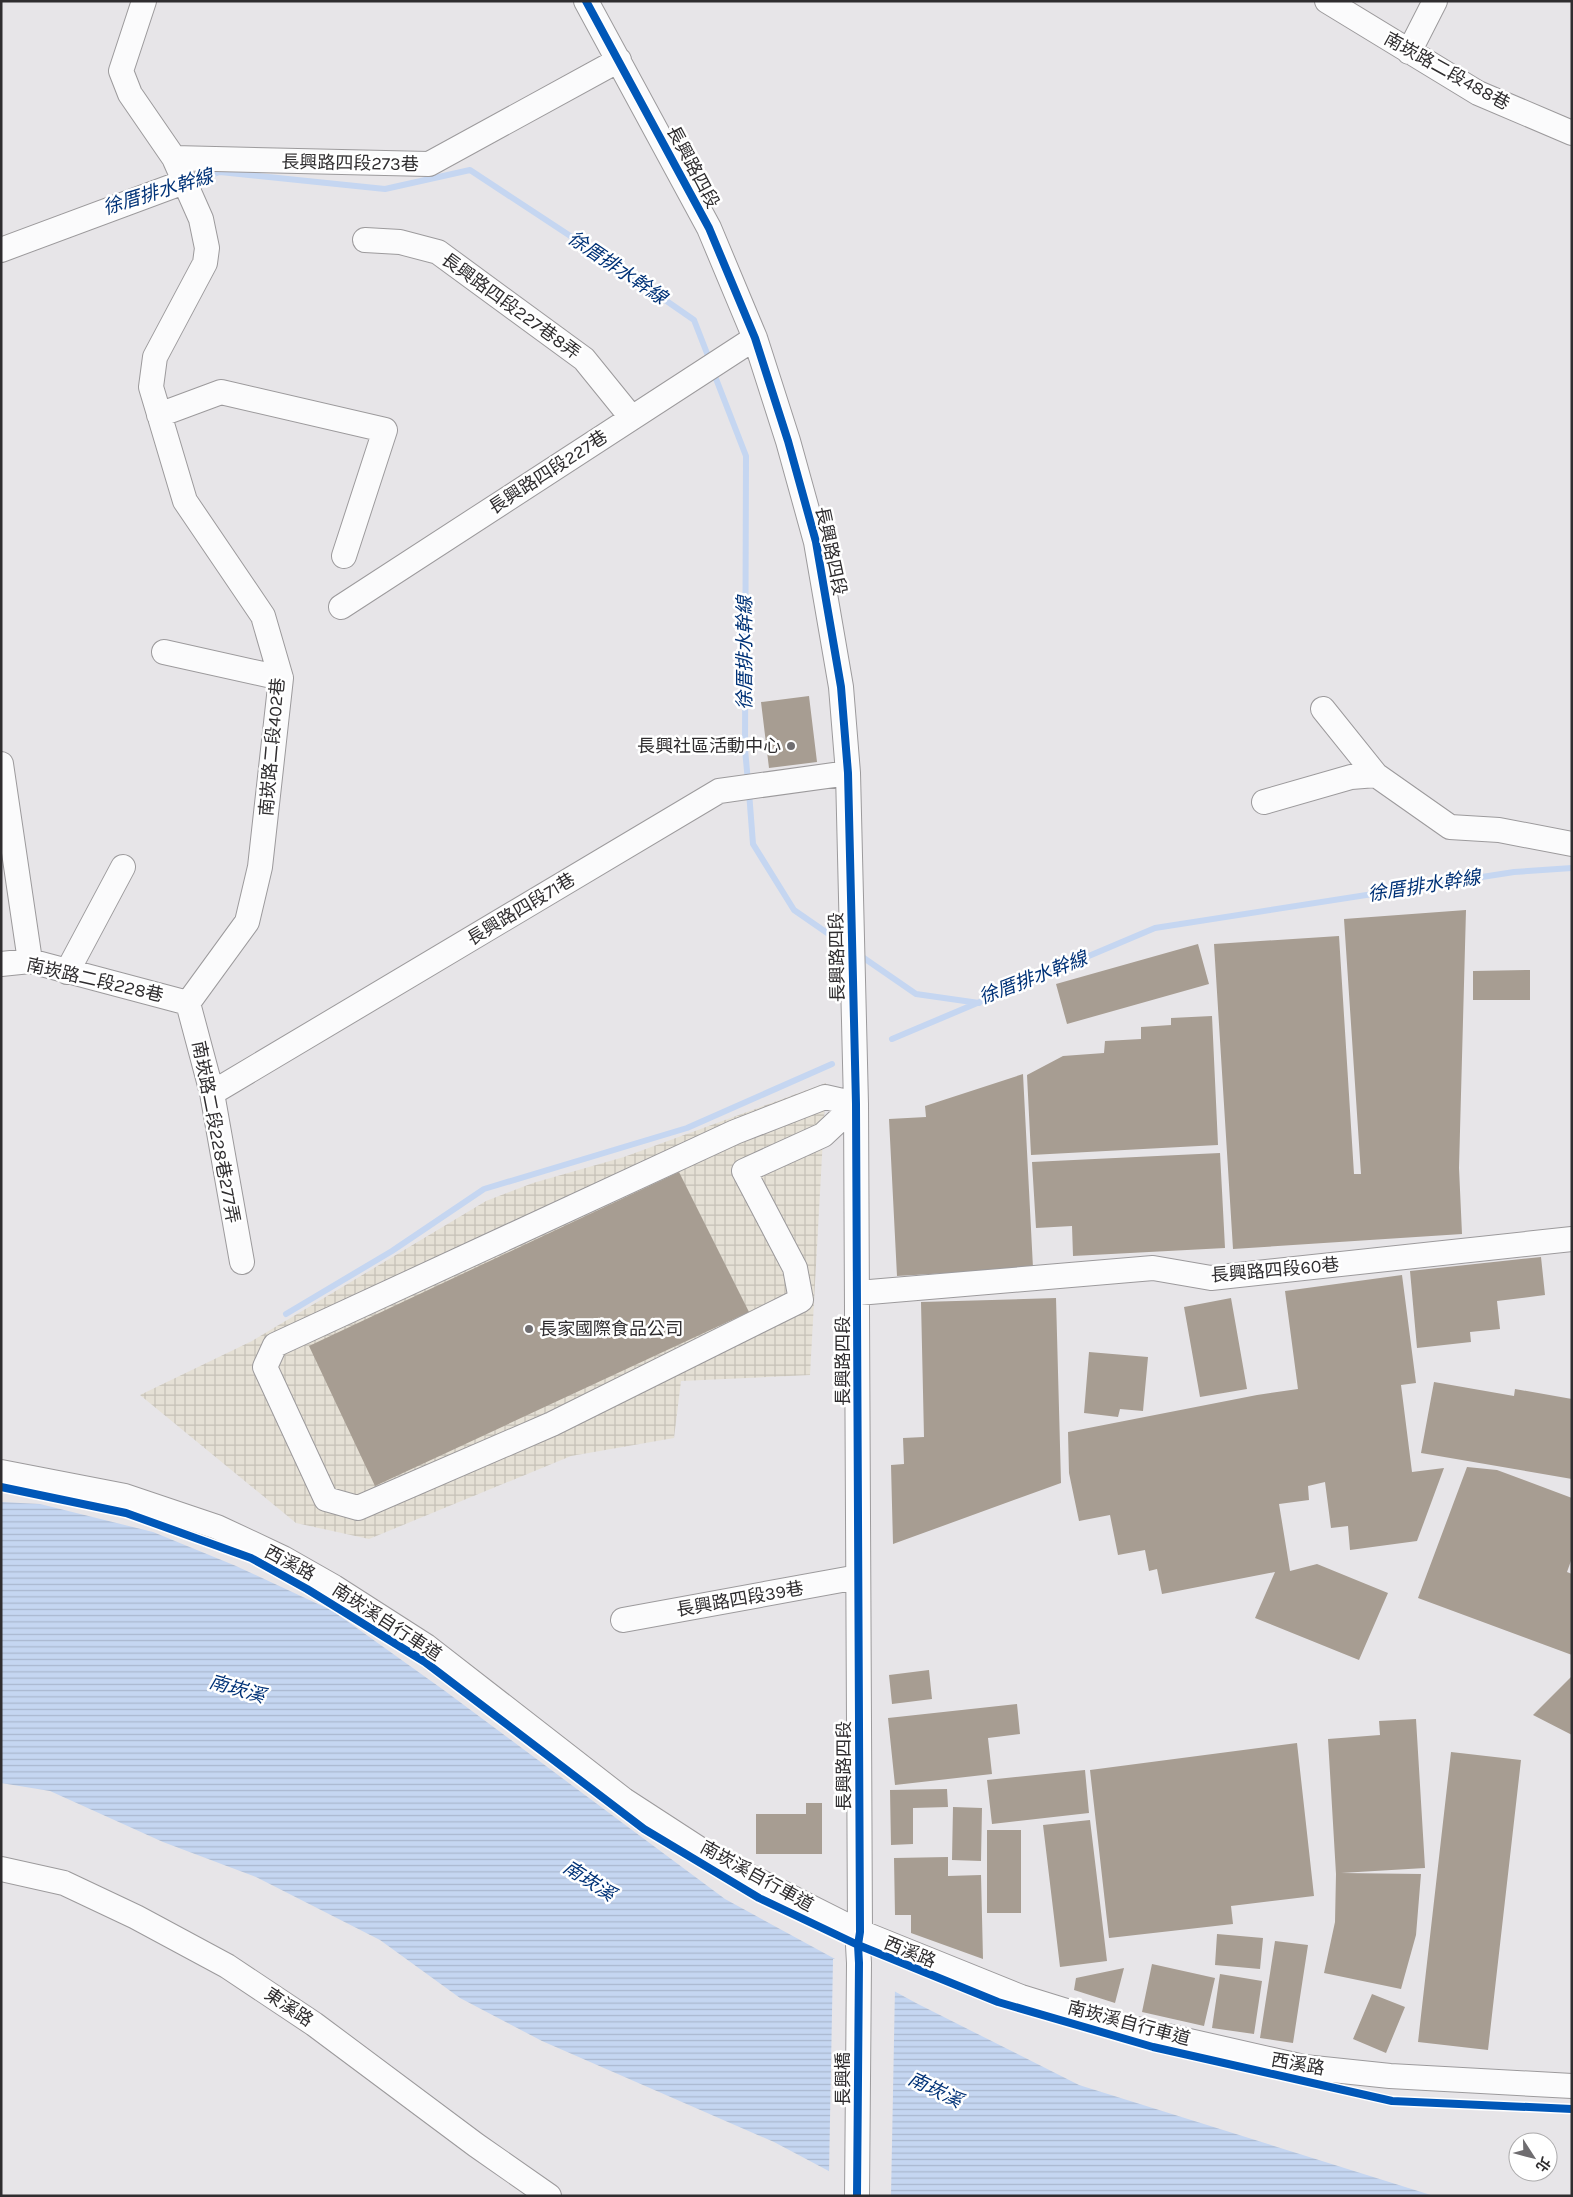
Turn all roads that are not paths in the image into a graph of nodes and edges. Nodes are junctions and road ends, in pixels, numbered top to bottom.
1 (144, 1) edge
2 (586, 1) edge
3 (1327, 1) edge
4 (1435, 1) edge
5 (1409, 52) junction
6 (619, 60) junction
7 (1572, 134) edge
8 (174, 158) junction
9 (184, 182) junction
10 (365, 240) dead end
11 (1, 250) edge
12 (755, 338) junction
13 (159, 415) junction
14 (632, 417) junction
15 (344, 556) dead end
16 (341, 607) dead end
17 (164, 652) dead end
18 (281, 678) junction
19 (1323, 710) dead end
20 (1, 764) edge
21 (848, 773) junction
22 (1376, 775) junction
23 (1264, 802) dead end
24 (1572, 844) edge
25 (123, 867) dead end
26 (30, 961) junction
27 (1, 964) edge
28 (67, 972) junction
29 (188, 1002) junction
30 (212, 1093) junction
31 (856, 1104) junction
32 (724, 1138) junction
33 (744, 1171) junction
34 (1572, 1239) edge
35 (242, 1262) dead end
36 (858, 1293) junction
37 (1, 1472) edge
38 (858, 1577) junction
39 (622, 1620) dead end
40 (1, 1869) edge
41 (860, 1932) junction
42 (859, 1963) joint
43 (1572, 2086) edge
44 (549, 2196) edge
45 (857, 2196) edge

1 - 8 street, 南崁路二段402巷
2 - 6 street, 長興路四段
3 - 5 street, 南崁路二段488巷
4 - 5 street
5 - 7 street, 南崁路二段488巷
6 - 8 street, 長興路四段273巷
6 - 12 street, 長興路四段
8 - 9 street, 南崁路二段402巷
9 - 11 street
9 - 13 street, 南崁路二段402巷
10 - 14 street, 長興路四段227巷8弄
12 - 14 street, 長興路四段227巷
12 - 21 street, 長興路四段
13 - 15 street
13 - 18 street, 南崁路二段402巷
14 - 16 street, 長興路四段227巷
17 - 18 street
18 - 29 street, 南崁路二段402巷
19 - 22 street
20 - 26 street
21 - 30 street, 長興路四段71巷
21 - 31 street, 長興路四段
22 - 23 street
22 - 24 street
25 - 28 street
26 - 27 street, 南崁路二段228巷
26 - 28 street, 南崁路二段228巷
28 - 29 street, 南崁路二段228巷
29 - 30 street, 南崁路二段228巷277弄
30 - 35 street, 南崁路二段228巷277弄
31 - 32 street
31 - 33 street
31 - 36 street, 長興路四段
32 - 33 street
32 - 33 street
34 - 36 street, 長興路四段60巷
36 - 38 street, 長興路四段
37 - 41 street, 西溪路
38 - 39 street, 長興路四段39巷
38 - 41 street, 長興路四段
40 - 44 street, 東溪路
41 - 42 street, 長興路四段
41 - 43 street, 西溪路
42 - 45 street, 長興橋

